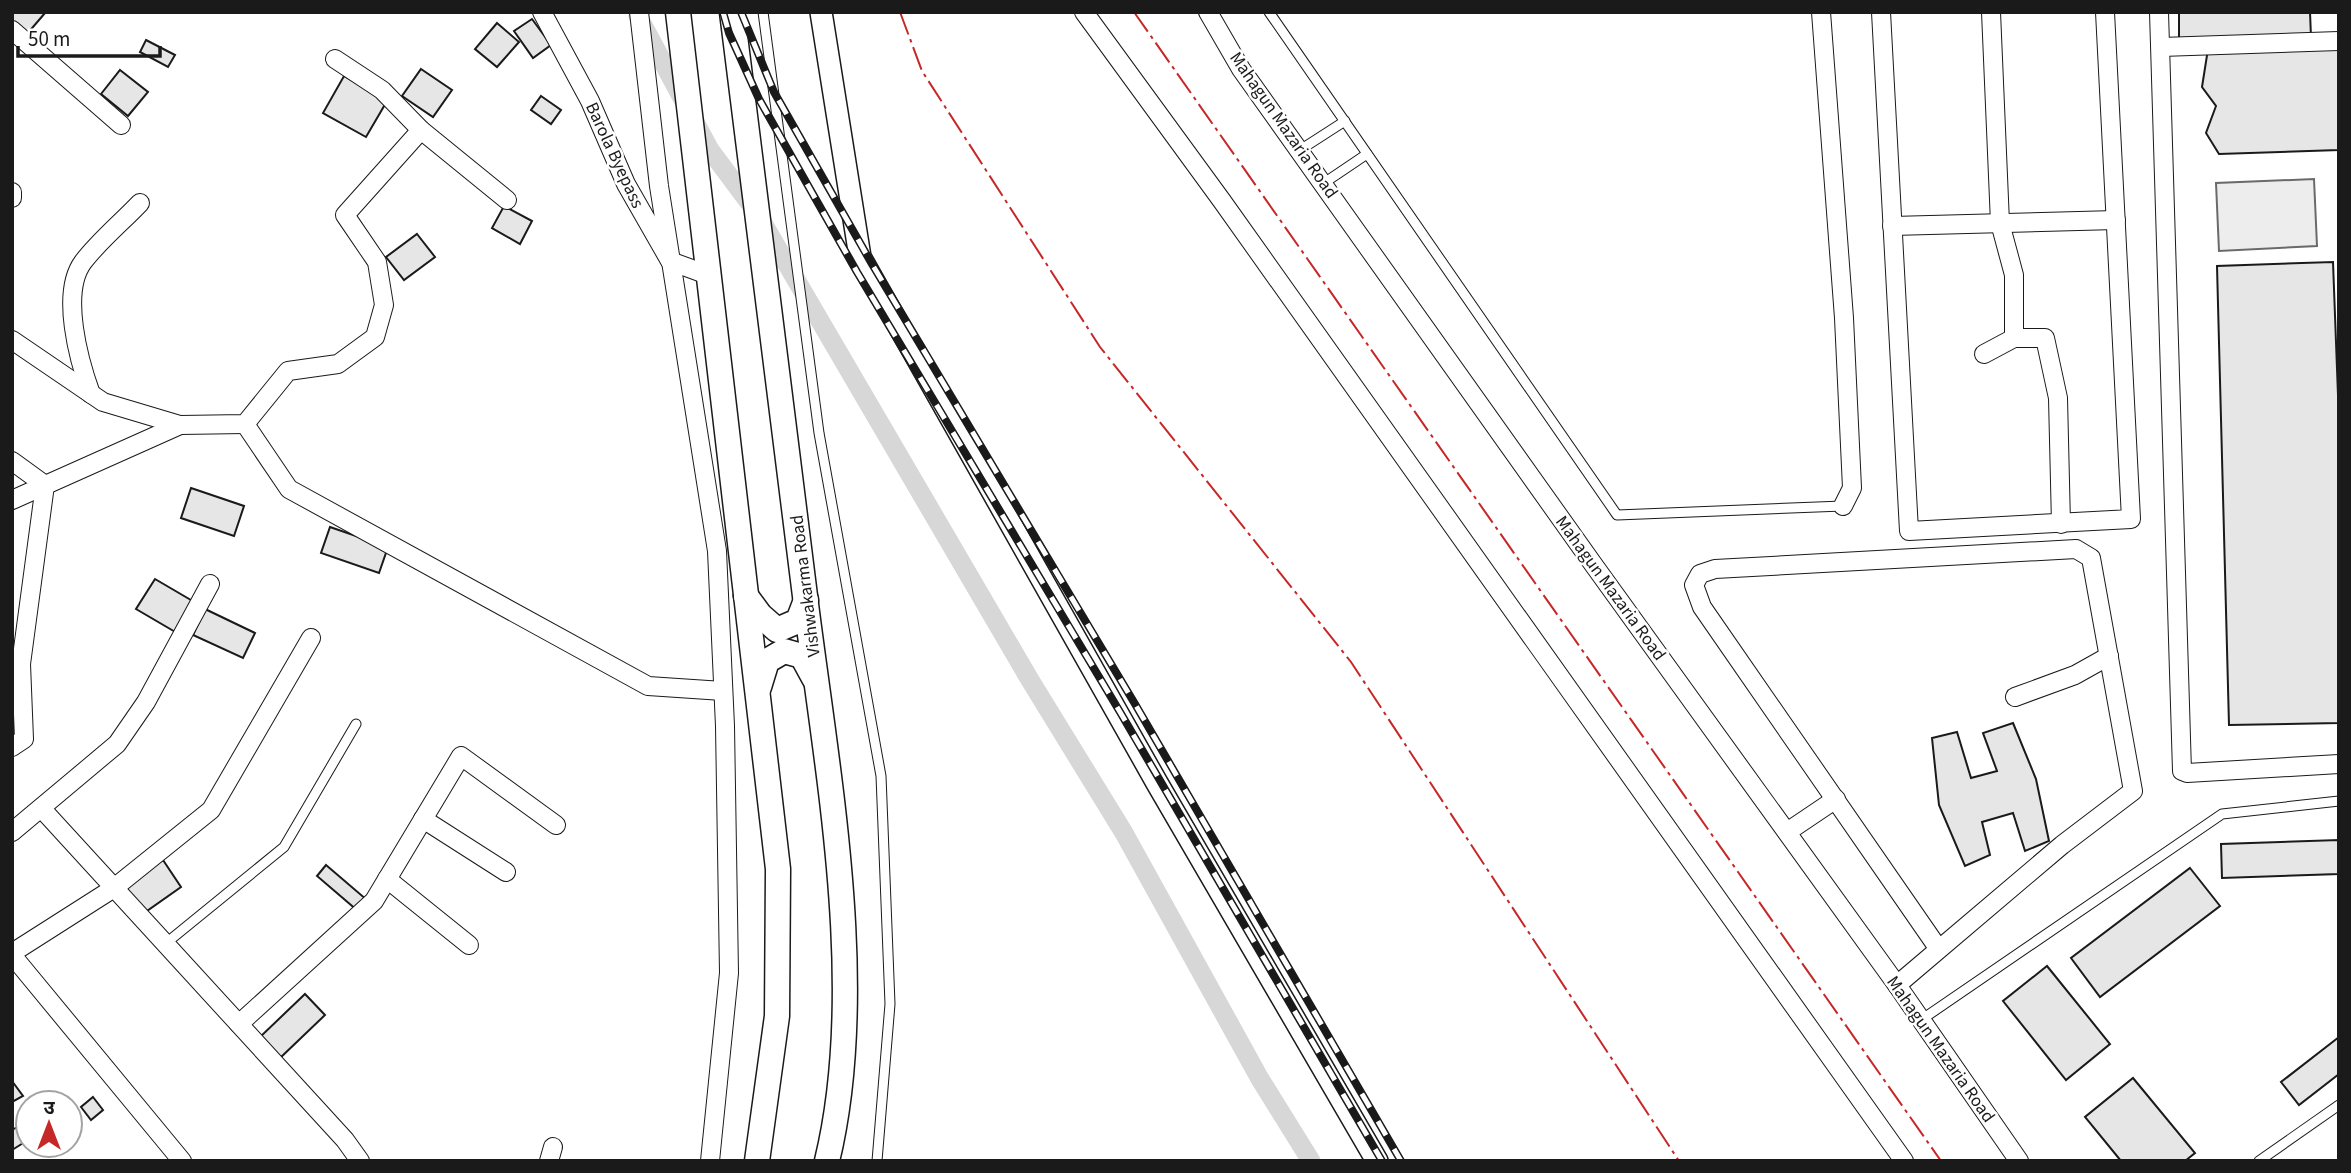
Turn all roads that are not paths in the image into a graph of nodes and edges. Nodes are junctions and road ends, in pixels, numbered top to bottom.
1 (542, 12) edge
2 (639, 12) edge
3 (678, 12) edge
4 (732, 12) edge
5 (763, 12) edge
6 (821, 12) edge
7 (1084, 12) edge
8 (1208, 12) edge
9 (1269, 12) edge
10 (1821, 12) edge
11 (1881, 12) edge
12 (1992, 12) edge
13 (2105, 12) edge
14 (2159, 12) edge
15 (12, 30) edge
16 (2339, 41) edge
17 (2161, 47) junction
18 (335, 59) dead end
19 (1345, 121) junction
20 (121, 125) dead end
21 (421, 130) junction
22 (1300, 150) junction
23 (1367, 154) junction
24 (1324, 183) junction
25 (12, 192) edge
26 (12, 198) edge
27 (507, 200) dead end
28 (140, 203) dead end
29 (2116, 220) junction
30 (2000, 223) junction
31 (1892, 226) junction
32 (670, 261) junction
33 (708, 275) junction
34 (2014, 338) junction
35 (12, 340) edge
36 (1984, 354) dead end
37 (91, 394) junction
38 (245, 424) junction
39 (180, 425) junction
40 (12, 461) edge
41 (46, 485) junction
42 (12, 500) edge
43 (1843, 506) joint
44 (2061, 524) junction
45 (210, 584) dead end
46 (746, 596) junction
47 (806, 600) junction
48 (311, 638) dead end
49 (2109, 656) junction
50 (816, 682) junction
51 (723, 691) junction
52 (757, 691) junction
53 (2015, 697) dead end
54 (356, 724) dead end
55 (12, 747) edge
56 (2339, 764) edge
57 (1836, 799) junction
58 (2339, 800) edge
59 (42, 809) junction
60 (423, 819) junction
61 (556, 825) dead end
62 (12, 832) edge
63 (1787, 832) junction
64 (506, 872) dead end
65 (387, 878) junction
66 (114, 888) junction
67 (165, 944) junction
68 (469, 946) dead end
69 (1938, 948) junction
70 (12, 954) edge
71 (1897, 985) junction
72 (1921, 1020) junction
73 (239, 1024) junction
74 (2339, 1105) edge
75 (181, 1161) edge
76 (360, 1161) edge
77 (710, 1161) edge
78 (757, 1161) edge
79 (827, 1161) edge
80 (877, 1161) edge
81 (1377, 1161) edge
82 (1904, 1161) edge
83 (2019, 1161) edge
84 (2259, 1161) edge

1 - 32 street, Barola Byepass
2 - 32 street
3 - 33 main road
4 - 47 main road, Vishwakarma Road
5 - 80 lane
6 - 81 street
7 - 82 street
8 - 22 street, Mahagun Mazaria Road
9 - 19 lane
10 - 43 street
11 - 31 street
12 - 30 street
13 - 29 street
14 - 17 street
15 - 20 street
16 - 17 street
17 - 56 street
18 - 21 street
19 - 22 lane
19 - 23 lane
21 - 27 street
21 - 38 street
22 - 24 street, Mahagun Mazaria Road
23 - 24 lane
23 - 43 lane
24 - 63 street, Mahagun Mazaria Road
25 - 26 street
28 - 37 street
29 - 30 street
29 - 44 street
30 - 31 street
30 - 34 street
31 - 44 street
32 - 33 street
32 - 51 street
33 - 46 main road
34 - 36 street
34 - 44 street
35 - 37 street
37 - 39 street
38 - 39 street
38 - 51 street
39 - 41 street
40 - 41 street
41 - 42 street
41 - 55 street
45 - 59 street
46 - 47 main road
46 - 52 main road
47 - 50 main road, Vishwakarma Road
48 - 66 street
49 - 53 street
49 - 57 street
49 - 69 street
50 - 52 main road
50 - 79 main road, Vishwakarma Road
51 - 77 street
52 - 78 main road
54 - 67 lane
57 - 63 street
57 - 69 street
58 - 72 lane
59 - 62 street
59 - 66 street
60 - 61 street
60 - 64 street
60 - 65 street
63 - 71 street, Mahagun Mazaria Road
65 - 68 street
65 - 73 street
66 - 67 street
66 - 70 street
67 - 73 street
69 - 71 street
70 - 75 street
71 - 72 street, Mahagun Mazaria Road
72 - 83 street, Mahagun Mazaria Road
73 - 76 street
74 - 84 lane

